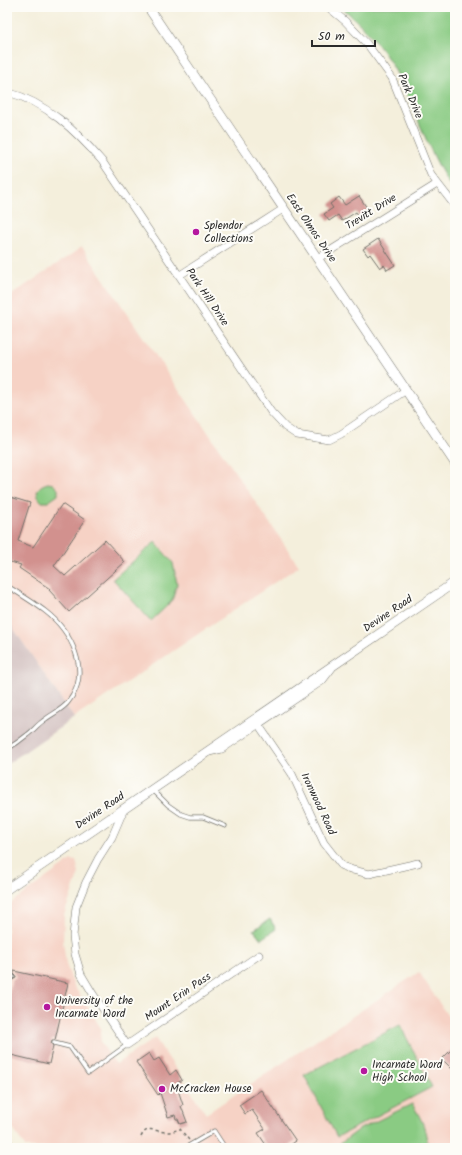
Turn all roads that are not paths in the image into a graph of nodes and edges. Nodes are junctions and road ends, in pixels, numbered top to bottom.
1 (148, 7) edge
2 (328, 7) edge
3 (7, 69) edge
4 (7, 94) edge
5 (437, 184) junction
6 (455, 206) edge
7 (284, 209) junction
8 (317, 259) junction
9 (180, 276) junction
10 (406, 390) junction
11 (455, 463) edge
12 (455, 582) edge
13 (7, 586) edge
14 (334, 665) junction
15 (258, 724) junction
16 (7, 749) edge
17 (207, 752) junction
18 (153, 789) junction
19 (124, 809) junction
20 (224, 826) dead end
21 (418, 863) dead end
22 (7, 889) edge
23 (259, 955) dead end
24 (7, 976) edge
25 (13, 977) dead end
26 (54, 1043) dead end
27 (127, 1045) junction
28 (7, 1144) edge
29 (10, 1148) edge
30 (185, 1148) edge
31 (225, 1148) edge

1 - 7 street, East Olmos Drive
2 - 5 street, Park Drive
3 - 4 street
4 - 9 street, Park Hill Drive
5 - 6 street, Park Drive
5 - 8 street, Trevitt Drive
7 - 8 street, East Olmos Drive
7 - 9 street
8 - 10 street, East Olmos Drive
9 - 10 street, Park Hill Drive
10 - 11 street, East Olmos Drive
12 - 14 street, Devine Road
13 - 16 lane
14 - 15 street, Devine Road
14 - 17 street, Devine Road
15 - 17 street, Devine Road
15 - 21 street, Ironwood Road
17 - 18 street, Devine Road
18 - 19 street, Devine Road
18 - 20 lane
19 - 22 street, Devine Road
19 - 27 street
23 - 27 street, Mount Erin Pass
24 - 25 lane
26 - 27 lane
28 - 29 main road
30 - 31 lane

